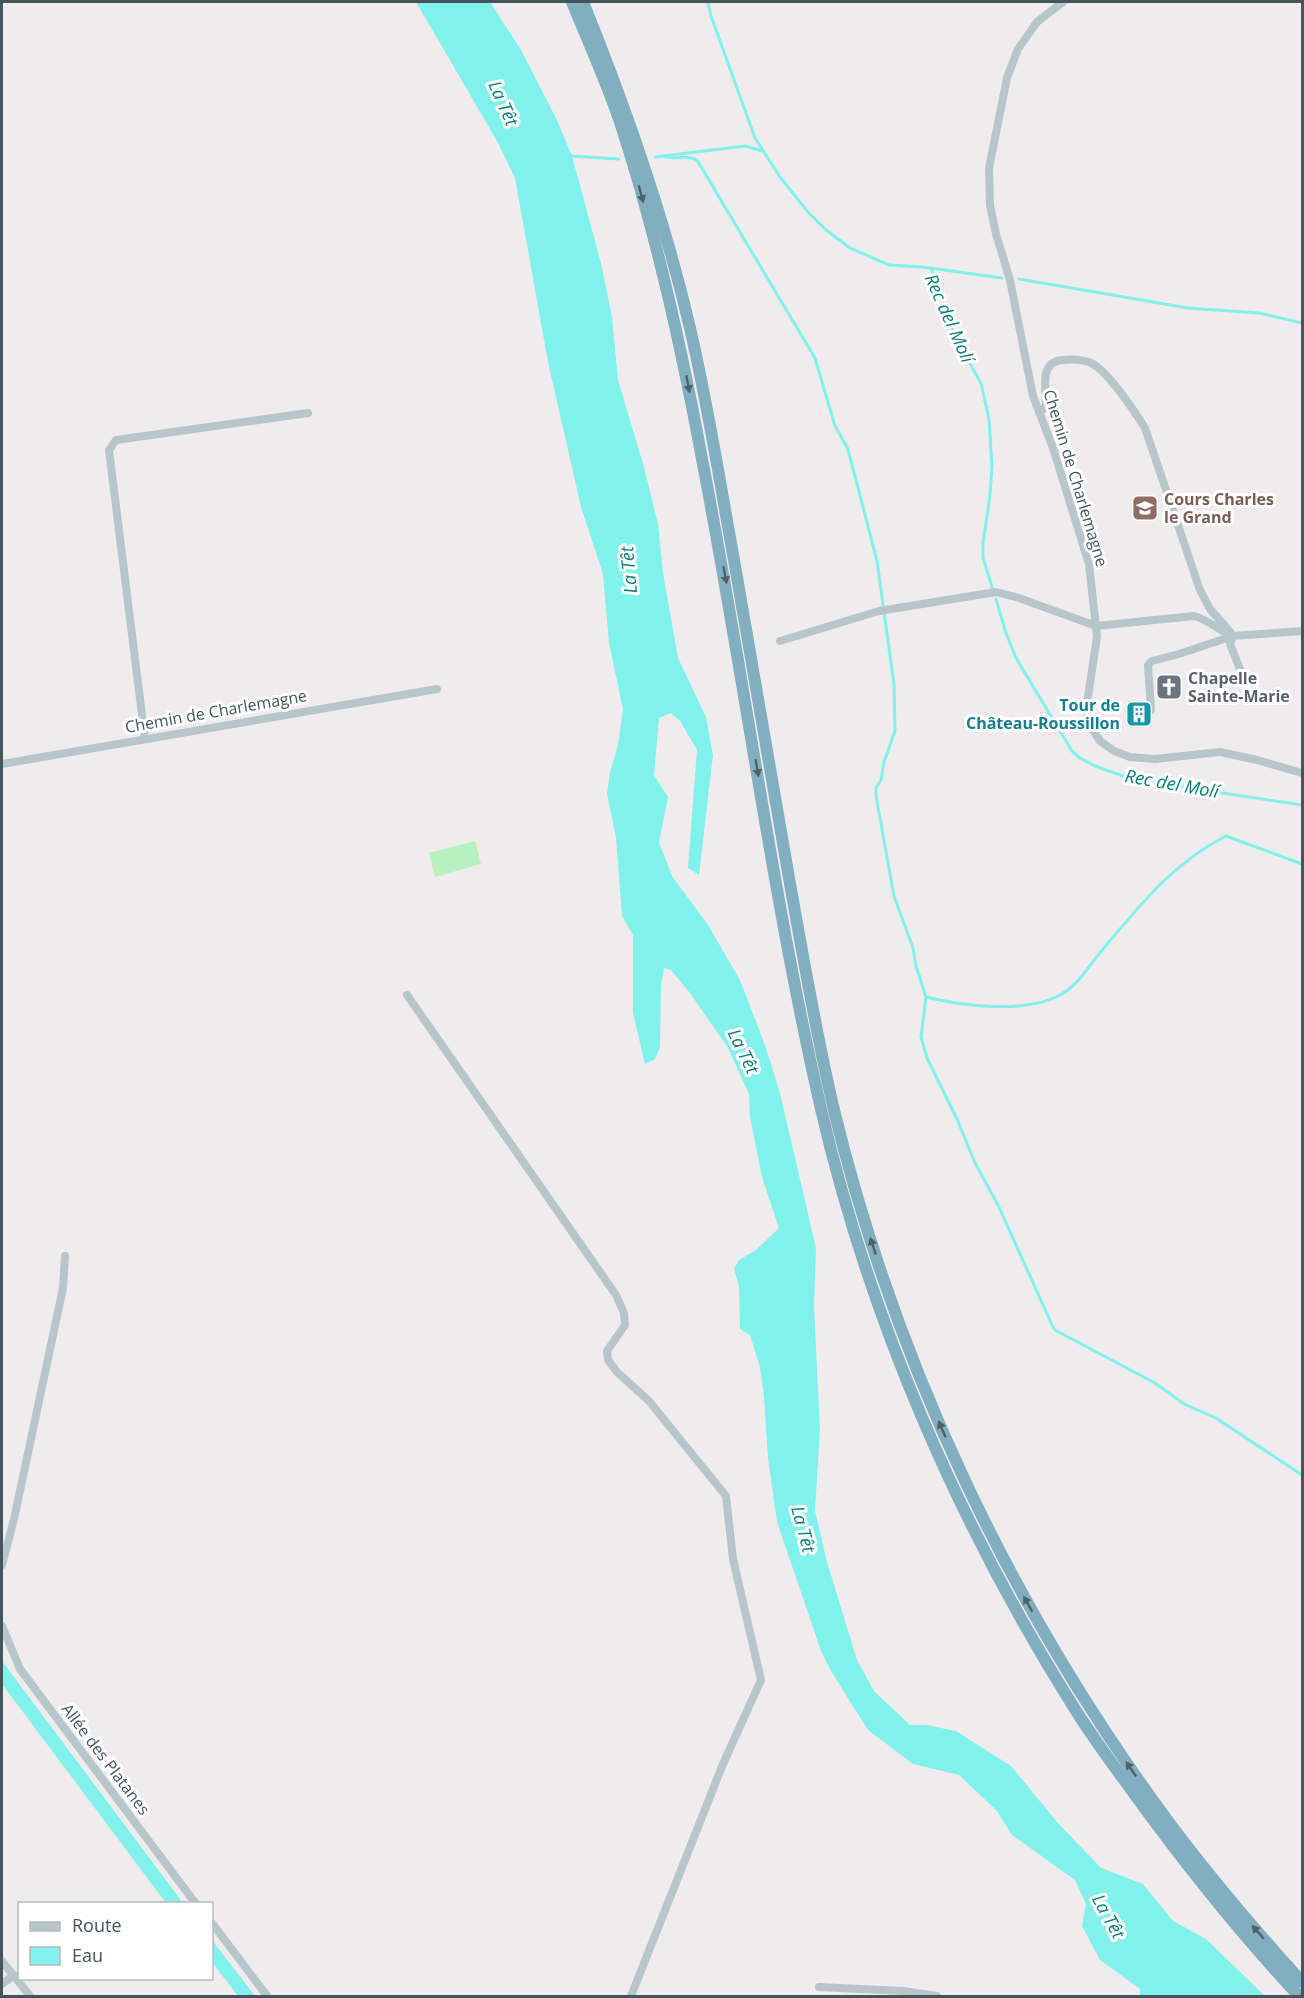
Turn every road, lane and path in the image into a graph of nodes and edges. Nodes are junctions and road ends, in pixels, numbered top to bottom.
1 (572, 2) edge
2 (583, 2) edge
3 (1063, 2) edge
4 (1039, 412) junction
5 (308, 413) dead end
6 (1096, 626) junction
7 (1302, 631) edge
8 (1233, 636) junction
9 (780, 641) dead end
10 (1242, 674) dead end
11 (436, 689) dead end
12 (1152, 710) dead end
13 (145, 739) junction
14 (2, 764) edge
15 (1302, 773) edge
16 (406, 995) dead end
17 (65, 1256) dead end
18 (2, 1564) edge
19 (2, 1626) edge
20 (195, 1902) edge
21 (213, 1924) edge
22 (1263, 1957) junction
23 (2, 1961) edge
24 (14, 1976) junction
25 (1301, 1978) edge
26 (2, 1984) edge
27 (819, 1988) dead end
28 (30, 1996) edge
29 (267, 1996) edge
30 (631, 1996) edge
31 (937, 1996) edge
32 (1293, 1996) edge
33 (1299, 1996) edge

1 -> 22 highway
25 -> 2 highway
3 - 4 street, Chemin de Charlemagne
4 - 6 street, Chemin de Charlemagne
4 - 8 street
5 - 13 street
6 - 8 street
6 - 9 street
6 - 15 street, Chemin de Charlemagne
7 - 8 street
8 - 10 street
8 - 12 street
11 - 13 street, Chemin de Charlemagne
13 - 14 street, Chemin de Charlemagne
16 - 30 street
17 - 18 street
19 - 20 street, Allée des Platanes
21 - 29 street
22 - 32 highway
22 - 33 highway
23 - 24 street
24 - 26 street
24 - 28 street
27 - 31 street

